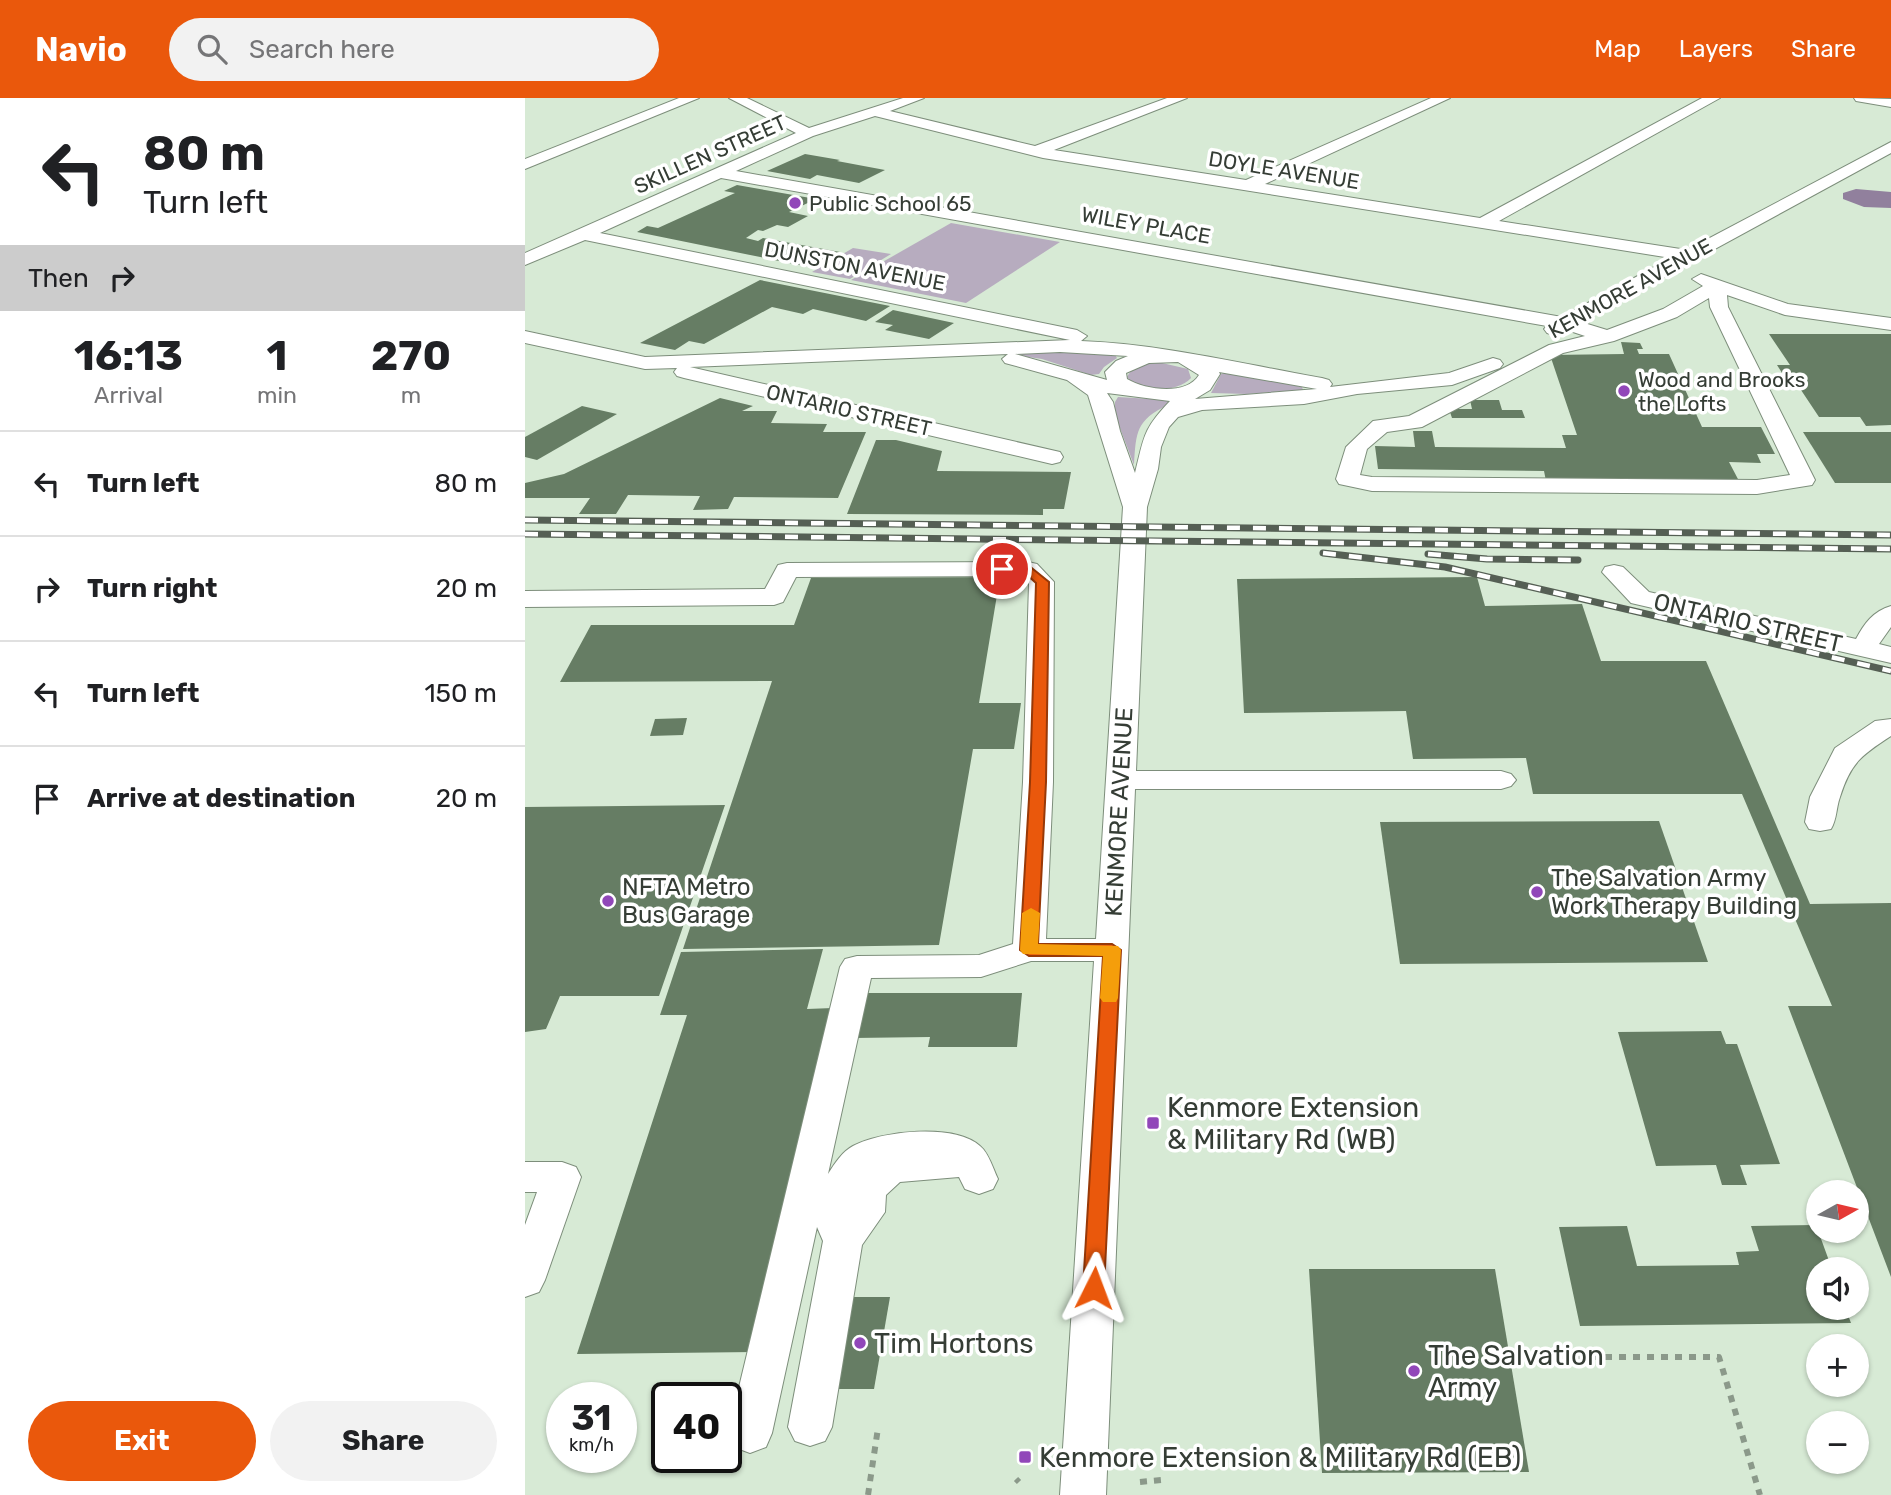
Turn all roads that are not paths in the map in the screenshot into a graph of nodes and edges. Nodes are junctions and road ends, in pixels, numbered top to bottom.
1 (692, 98) edge
2 (736, 98) edge
3 (917, 98) edge
4 (1180, 98) edge
5 (1443, 98) edge
6 (1713, 98) edge
7 (1861, 98) edge
8 (1891, 103) edge
9 (875, 111) junction
10 (808, 133) junction
11 (1891, 147) edge
12 (1037, 151) junction
13 (525, 164) edge
14 (719, 173) junction
15 (1249, 186) junction
16 (1482, 223) junction
17 (582, 234) junction
18 (1689, 256) junction
19 (525, 260) edge
20 (1663, 270) junction
21 (1717, 285) junction
22 (1565, 323) junction
23 (1891, 324) edge
24 (525, 337) edge
25 (1607, 337) junction
26 (1117, 348) junction
27 (882, 354) junction
28 (1166, 356) junction
29 (1198, 362) junction
30 (645, 363) junction
31 (1357, 388) junction
32 (1108, 390) junction
33 (1188, 400) junction
34 (1052, 457) dead end
35 (1135, 507) junction
36 (1614, 572) dead end
37 (525, 599) edge
38 (1891, 614) edge
39 (1864, 649) junction
40 (1891, 656) edge
41 (1891, 726) edge
42 (1121, 780) junction
43 (1501, 780) dead end
44 (1820, 822) dead end
45 (1029, 950) junction
46 (1112, 950) junction
47 (974, 1168) dead end
48 (525, 1177) edge
49 (525, 1280) edge
50 (810, 1427) dead end
51 (750, 1433) dead end
52 (1083, 1495) edge

1 - 13 street
2 - 10 street
3 - 9 street, SKILLEN STREET
4 - 12 street
5 - 15 street
6 - 16 street
7 - 8 street
9 - 10 street, SKILLEN STREET
9 - 12 street, DOYLE AVENUE
10 - 14 street, SKILLEN STREET
11 - 18 street, KENMORE AVENUE
12 - 15 street, DOYLE AVENUE
14 - 17 street, SKILLEN STREET
14 - 22 street, WILEY PLACE
15 - 16 street, DOYLE AVENUE
16 - 18 street, DOYLE AVENUE
17 - 19 street, SKILLEN STREET
17 - 26 street, DUNSTON AVENUE
18 - 20 street, KENMORE AVENUE
20 - 21 street
20 - 22 street, KENMORE AVENUE
21 - 23 street
21 - 25 street
21 - 25 street
22 - 25 street, WILEY PLACE
22 - 31 street, KENMORE AVENUE
24 - 30 street, ONTARIO STREET
26 - 27 street, ONTARIO STREET
26 - 28 street, ONTARIO STREET
27 - 30 street, ONTARIO STREET
27 - 32 street, ONTARIO STREET
28 - 29 street, KENMORE AVENUE
28 - 32 street
29 - 31 street, KENMORE AVENUE
29 - 33 street
30 - 34 street, ONTARIO STREET
31 - 33 street, KENMORE AVENUE
32 - 33 street, ONTARIO STREET
32 - 35 street, KENMORE AVENUE
33 - 35 street, KENMORE AVENUE
35 - 42 street, KENMORE AVENUE
36 - 39 street, ONTARIO STREET
37 - 45 street
38 - 39 street
39 - 40 street, ONTARIO STREET
41 - 44 street
42 - 43 lane
42 - 46 street, KENMORE AVENUE
45 - 46 street
45 - 51 street
46 - 52 street, KENMORE AVENUE
47 - 50 street
48 - 49 street

